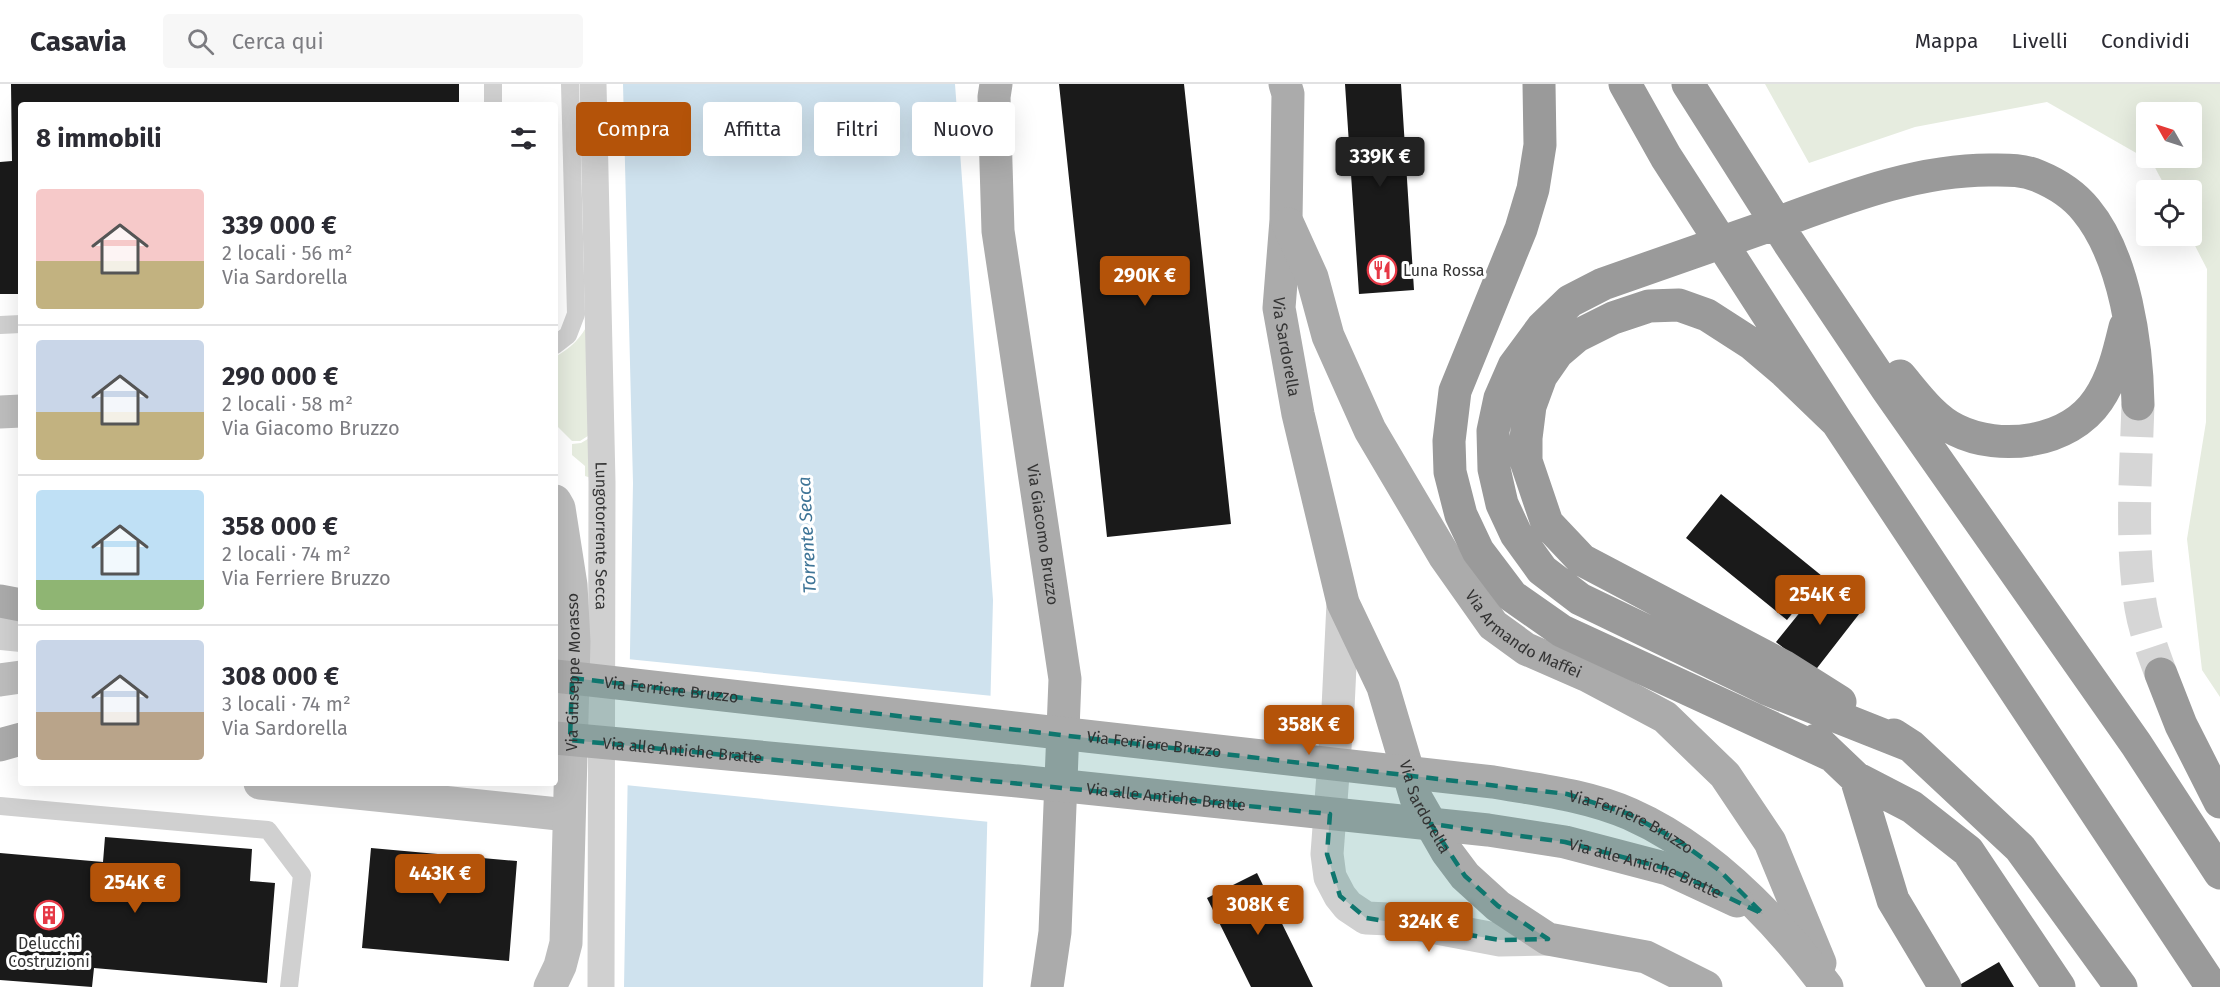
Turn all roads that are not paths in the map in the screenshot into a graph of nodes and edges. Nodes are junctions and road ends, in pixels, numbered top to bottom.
1 (493, 84) edge
2 (570, 84) edge
3 (593, 84) edge
4 (996, 84) edge
5 (1285, 84) edge
6 (1539, 84) edge
7 (1625, 84) edge
8 (1694, 94) edge
9 (493, 102) edge
10 (1286, 220) junction
11 (2128, 316) junction
12 (18, 324) edge
13 (0, 325) edge
14 (558, 343) edge
15 (2138, 404) tunnel mouth
16 (18, 411) edge
17 (0, 412) edge
18 (1838, 422) junction
19 (558, 506) edge
20 (563, 585) edge
21 (0, 601) edge
22 (1343, 603) junction
23 (18, 604) edge
24 (0, 624) edge
25 (18, 625) edge
26 (0, 641) edge
27 (18, 643) edge
28 (2161, 674) tunnel mouth
29 (558, 676) edge
30 (18, 677) edge
31 (1775, 677) junction
32 (0, 680) edge
33 (558, 738) edge
34 (18, 740) edge
35 (0, 744) edge
36 (0, 755) edge
37 (1831, 755) junction
38 (18, 757) edge
39 (1856, 778) junction
40 (288, 786) edge
41 (2220, 802) edge
42 (0, 806) edge
43 (568, 815) junction
44 (2220, 873) edge
45 (1763, 914) junction
46 (1548, 939) junction
47 (289, 987) edge
48 (550, 987) edge
49 (600, 987) edge
50 (1047, 987) edge
51 (1706, 987) edge
52 (1829, 987) edge
53 (1946, 987) edge
54 (2059, 987) edge
55 (2121, 987) edge
56 (2212, 987) edge

1 - 9 lane
2 - 14 lane
3 - 49 street, Lungotorrente Secca
4 - 50 main road, Via Giacomo Bruzzo
5 - 10 main road, Via Sardorella
6 - 37 highway
7 - 18 highway
8 - 11 highway
8 - 44 highway
10 - 22 main road, Via Sardorella
10 - 52 main road, Via Armando Maffei
11 - 15 highway
11 - 31 highway
12 - 13 lane
16 - 17 main road
18 - 31 highway
18 - 56 highway
19 - 20 main road, Via Giuseppe Morasso
20 - 43 main road, Via Giuseppe Morasso
21 - 23 main road
22 - 46 main road, Via Sardorella
22 - 46 street, Via Sardorella
24 - 25 lane
26 - 27 lane
28 - 41 highway
29 - 45 main road, Via Ferriere Bruzzo
30 - 32 main road
31 - 37 highway
31 - 55 highway
33 - 45 main road, Via alle Antiche Bratte
34 - 35 main road
36 - 38 main road
37 - 39 highway
39 - 53 highway
39 - 54 highway
40 - 43 main road
42 - 47 lane
43 - 48 main road, Via Giuseppe Morasso
45 - 52 main road, Via Ferriere Bruzzo
46 - 51 main road, Via Sardorella

